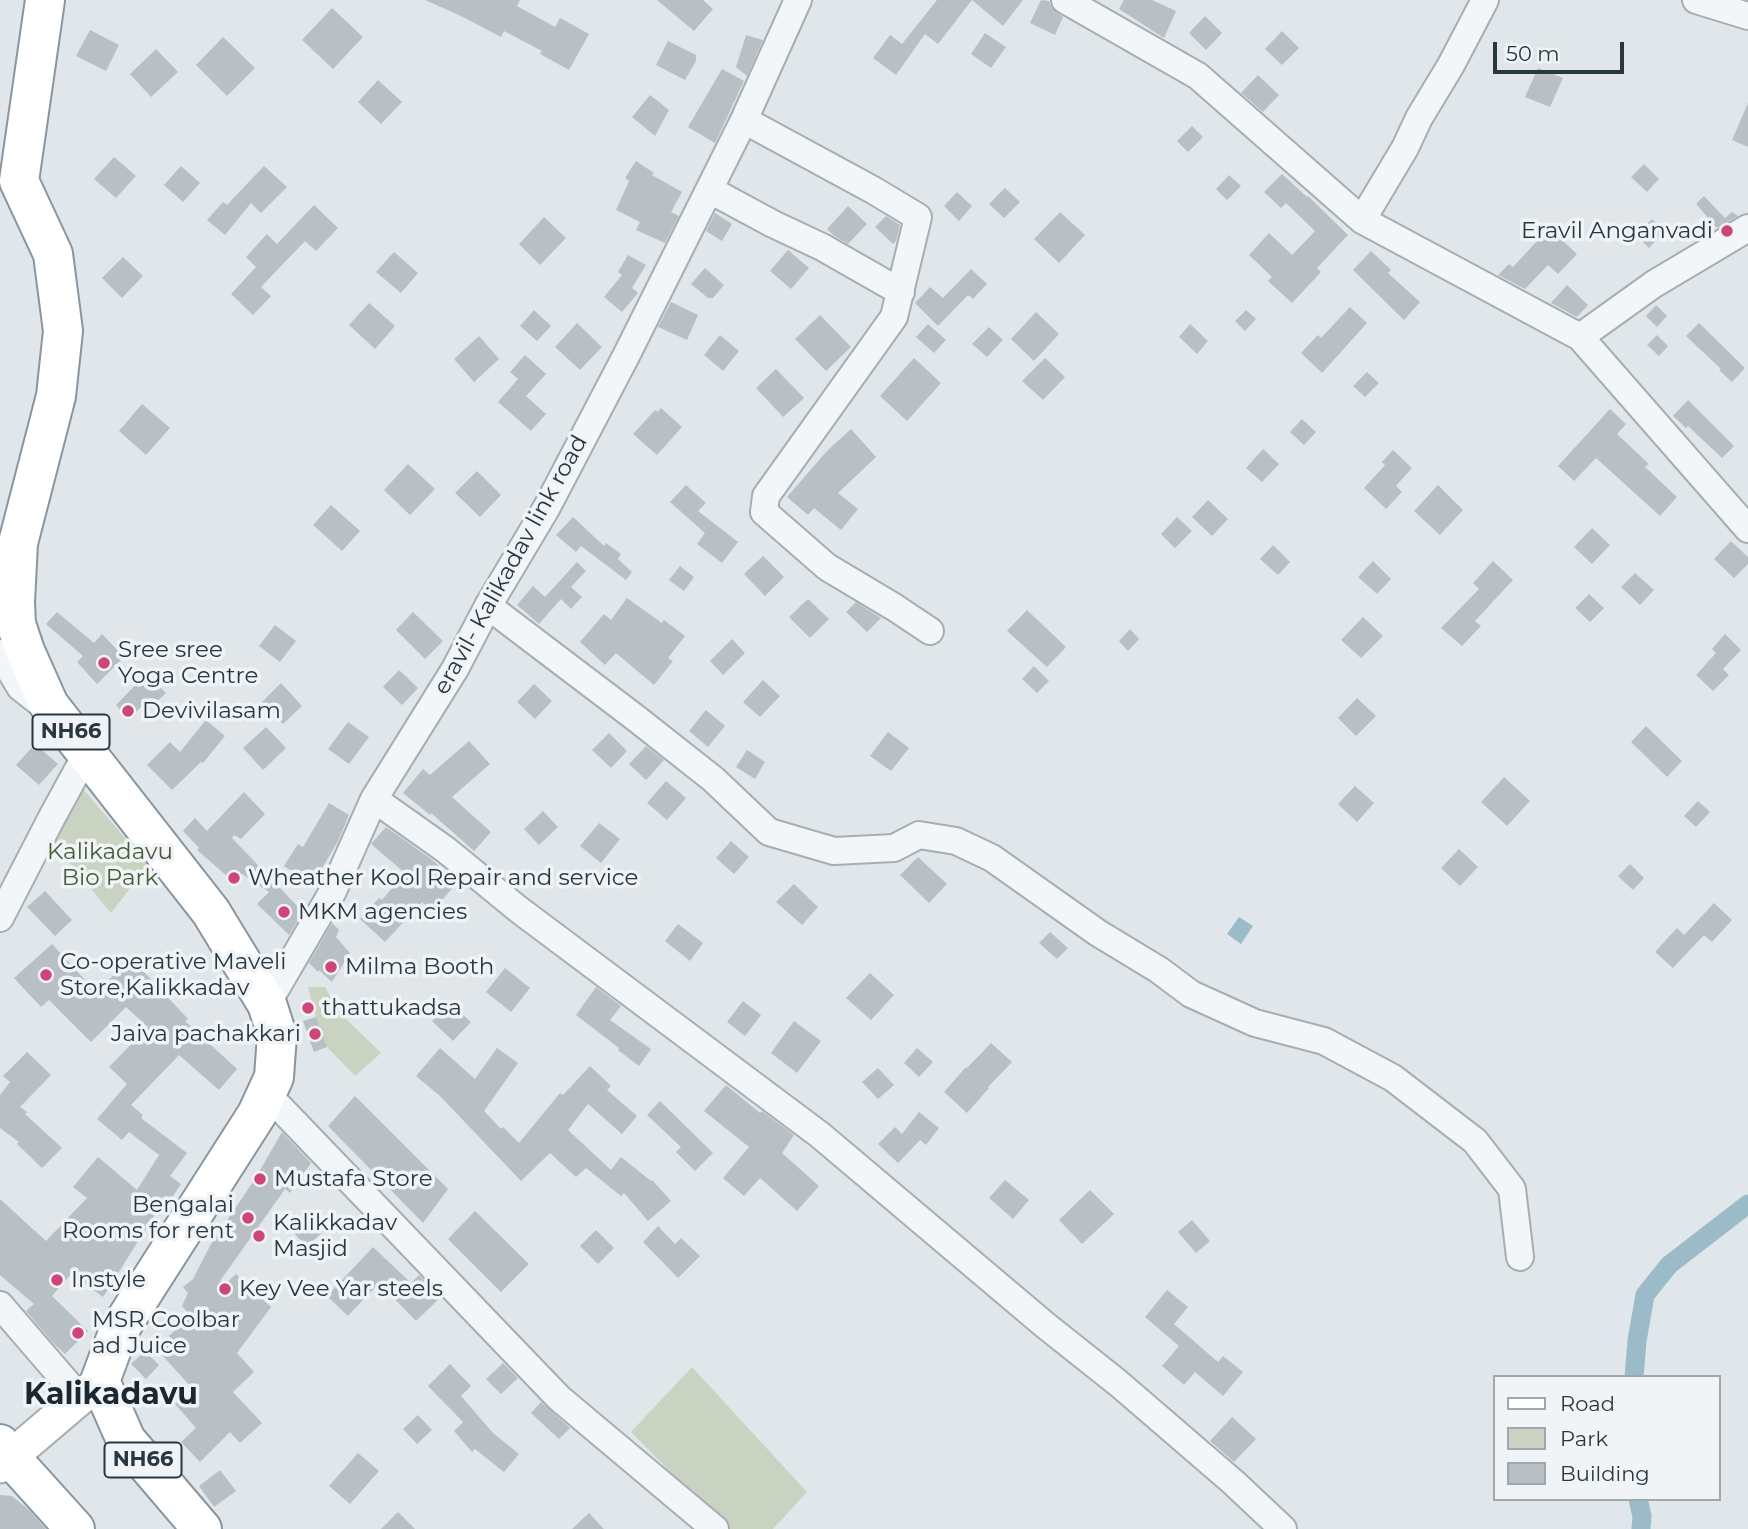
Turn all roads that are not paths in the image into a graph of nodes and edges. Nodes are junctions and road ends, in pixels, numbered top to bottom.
1 (45, 0) edge
2 (797, 0) edge
3 (1485, 0) edge
4 (1696, 0) edge
5 (1071, 1) edge
6 (1748, 16) edge
7 (744, 120) junction
8 (710, 190) junction
9 (1362, 220) junction
10 (1748, 228) edge
11 (901, 292) junction
12 (1580, 337) junction
13 (1748, 529) edge
14 (9, 544) edge
15 (488, 606) junction
16 (930, 631) dead end
17 (0, 653) edge
18 (50, 705) junction
19 (87, 753) junction
20 (374, 799) junction
21 (0, 918) edge
22 (267, 1004) junction
23 (267, 1094) junction
24 (1520, 1257) dead end
25 (0, 1305) edge
26 (90, 1389) junction
27 (3, 1456) edge
28 (75, 1529) edge
29 (202, 1529) edge
30 (715, 1529) edge
31 (1283, 1529) edge

1 - 14 highway, NH66
2 - 7 street, eravil- Kalikadav link road
3 - 9 street
4 - 6 street
5 - 9 street
7 - 8 street, eravil- Kalikadav link road
7 - 11 street
8 - 11 street
8 - 15 street, eravil- Kalikadav link road
9 - 12 street
10 - 12 street
11 - 16 street
12 - 13 street
14 - 18 highway, NH66
15 - 20 street, eravil- Kalikadav link road
15 - 24 street
17 - 18 street
18 - 19 highway, NH66
19 - 21 street
19 - 22 highway, NH66
20 - 22 street, eravil- Kalikadav link road
20 - 31 street
22 - 23 highway, NH66
23 - 26 highway, NH66
23 - 30 street
25 - 26 street
26 - 27 main road
26 - 29 highway, NH66
27 - 28 highway

